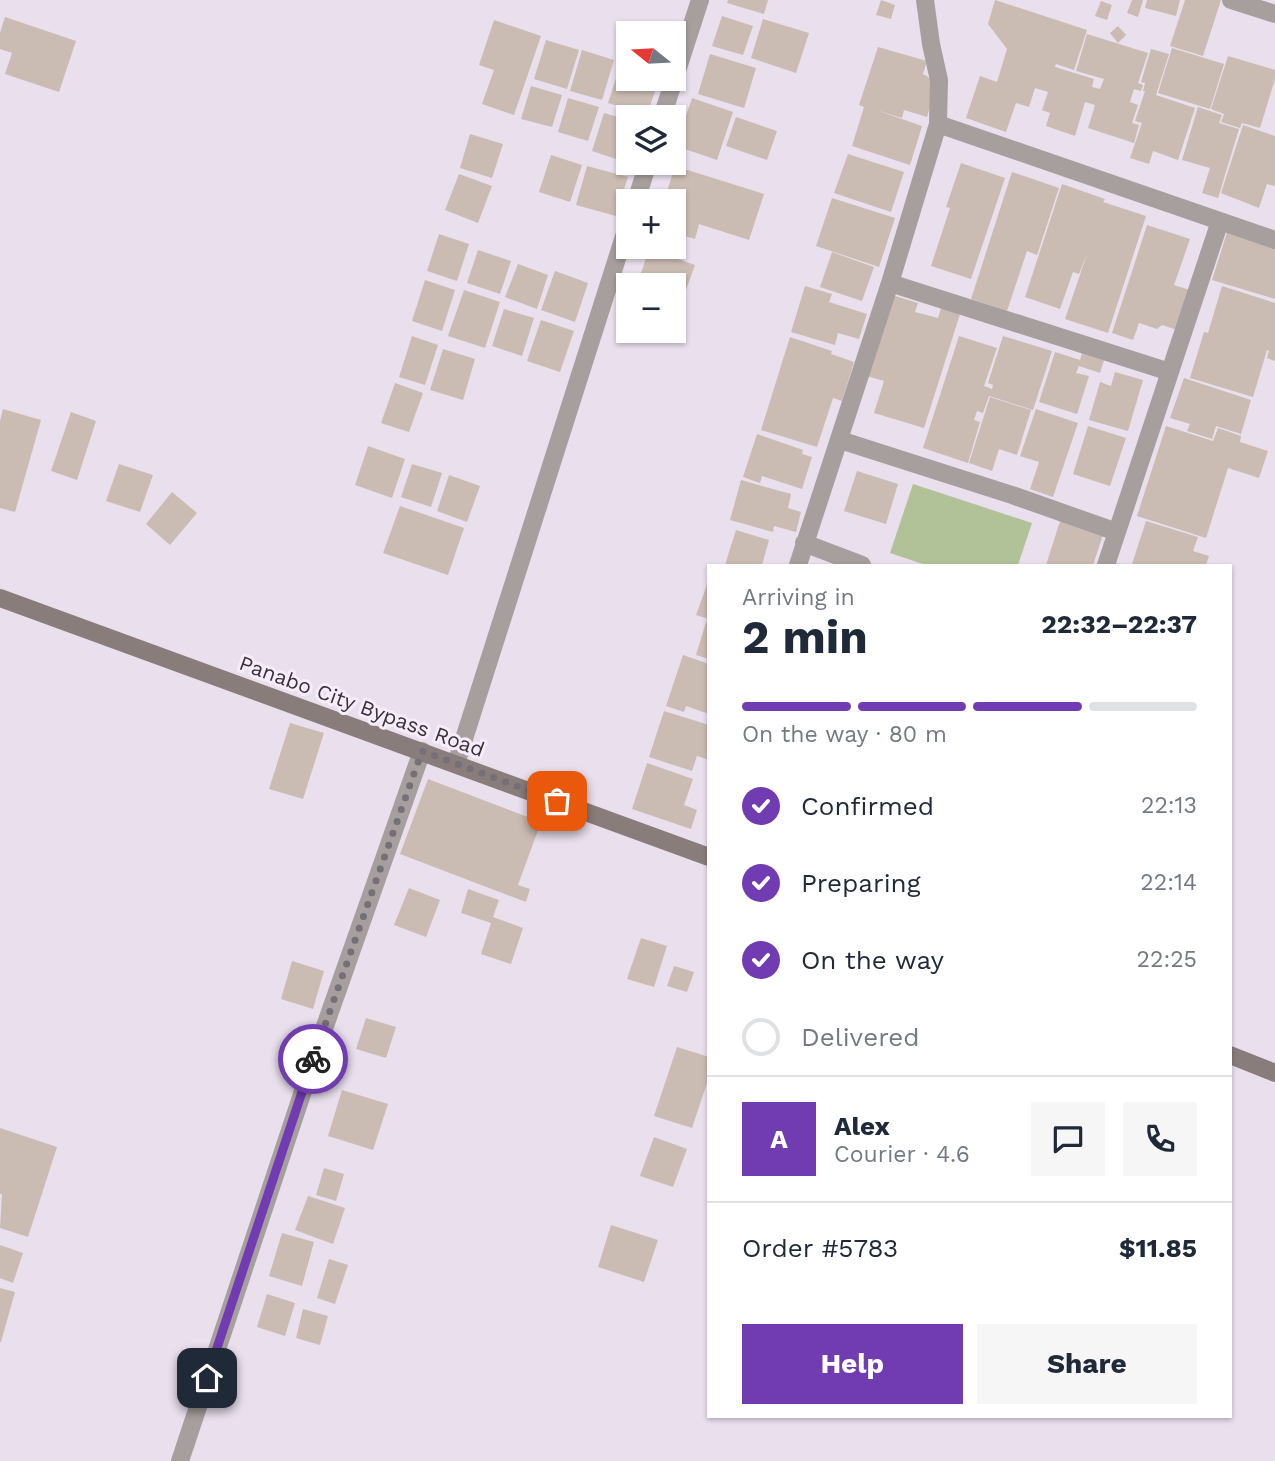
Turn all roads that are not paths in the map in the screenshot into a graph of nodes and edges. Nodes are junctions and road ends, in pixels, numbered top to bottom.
1 (700, 0) edge
2 (925, 0) edge
3 (1231, 0) edge
4 (1275, 14) edge
5 (667, 105) edge
6 (938, 124) junction
7 (1220, 221) junction
8 (1275, 240) edge
9 (617, 259) edge
10 (890, 283) junction
11 (1170, 372) junction
12 (839, 440) junction
13 (1116, 532) junction
14 (804, 543) junction
15 (798, 564) edge
16 (859, 564) edge
17 (1106, 564) edge
18 (0, 597) edge
19 (422, 751) junction
20 (456, 764) junction
21 (707, 856) edge
22 (1232, 1056) edge
23 (1275, 1073) edge
24 (180, 1461) edge

1 - 5 street
2 - 6 street
3 - 4 street
6 - 7 street
6 - 10 street
7 - 8 street
7 - 11 street
9 - 20 street
10 - 11 street
10 - 12 street
11 - 13 street
12 - 13 street
12 - 14 street
13 - 17 street
14 - 15 street
14 - 16 street
18 - 19 main road, Panabo City Bypass Road
19 - 20 main road, Panabo City Bypass Road
19 - 24 street
20 - 21 main road, Panabo City Bypass Road
22 - 23 main road

